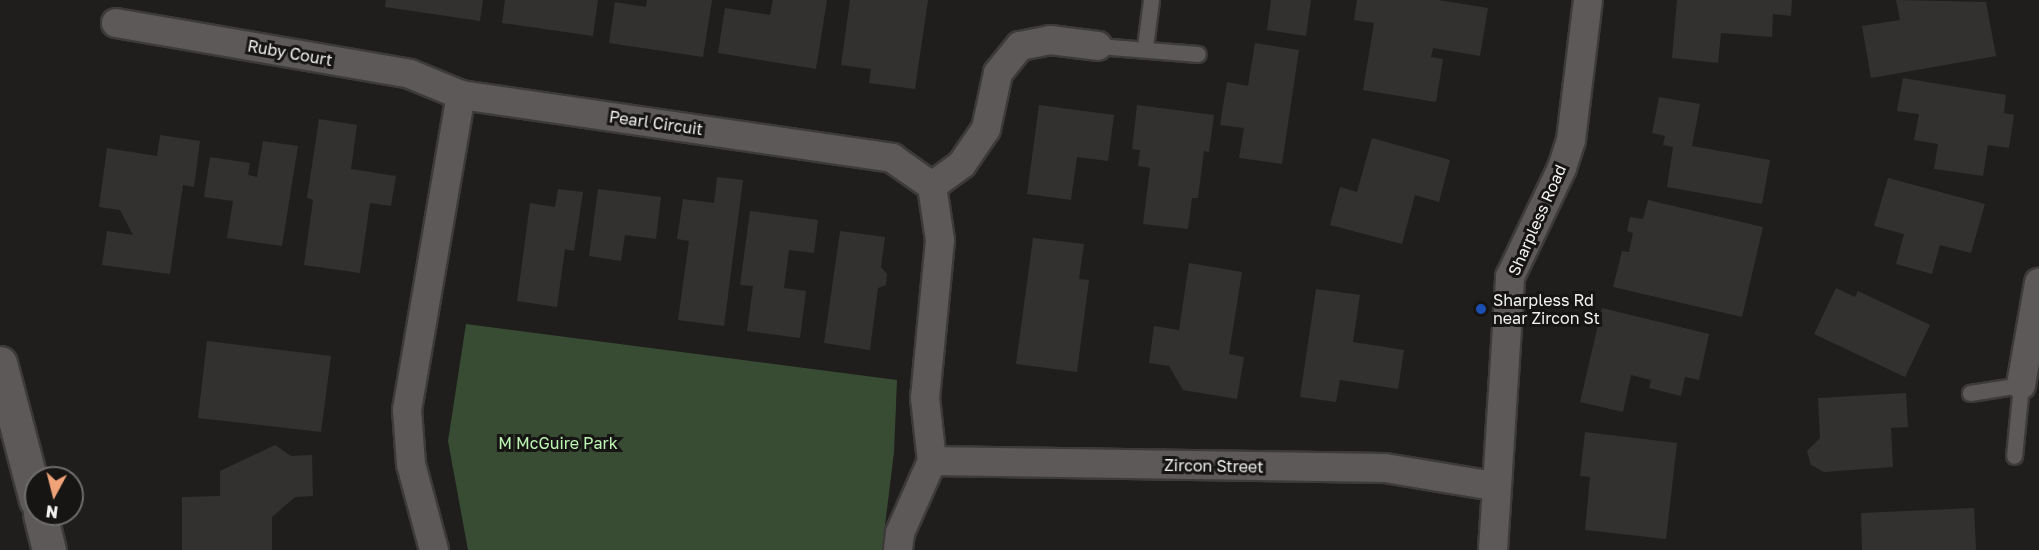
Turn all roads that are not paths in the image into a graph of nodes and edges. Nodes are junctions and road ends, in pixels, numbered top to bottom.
1 (1151, 0) edge
2 (1588, 0) edge
3 (116, 23) dead end
4 (1098, 46) joint
5 (1145, 47) junction
6 (1198, 54) dead end
7 (460, 95) junction
8 (932, 186) junction
9 (2039, 283) edge
10 (0, 363) edge
11 (2021, 385) junction
12 (1970, 393) dead end
13 (2014, 456) dead end
14 (932, 461) junction
15 (27, 466) edge
16 (1494, 486) junction
17 (43, 526) edge
18 (49, 550) edge
19 (434, 550) edge
20 (898, 550) edge
21 (1492, 550) edge

1 - 5 lane
2 - 16 street, Sharpless Road
3 - 7 street, Ruby Court
4 - 5 lane
4 - 8 street
5 - 6 lane
7 - 8 street, Pearl Circuit
7 - 19 street
8 - 14 street
9 - 11 street
10 - 15 main road
11 - 12 lane
11 - 13 lane
14 - 16 street, Zircon Street
14 - 20 street
16 - 21 street, Sharpless Road
17 - 18 main road

